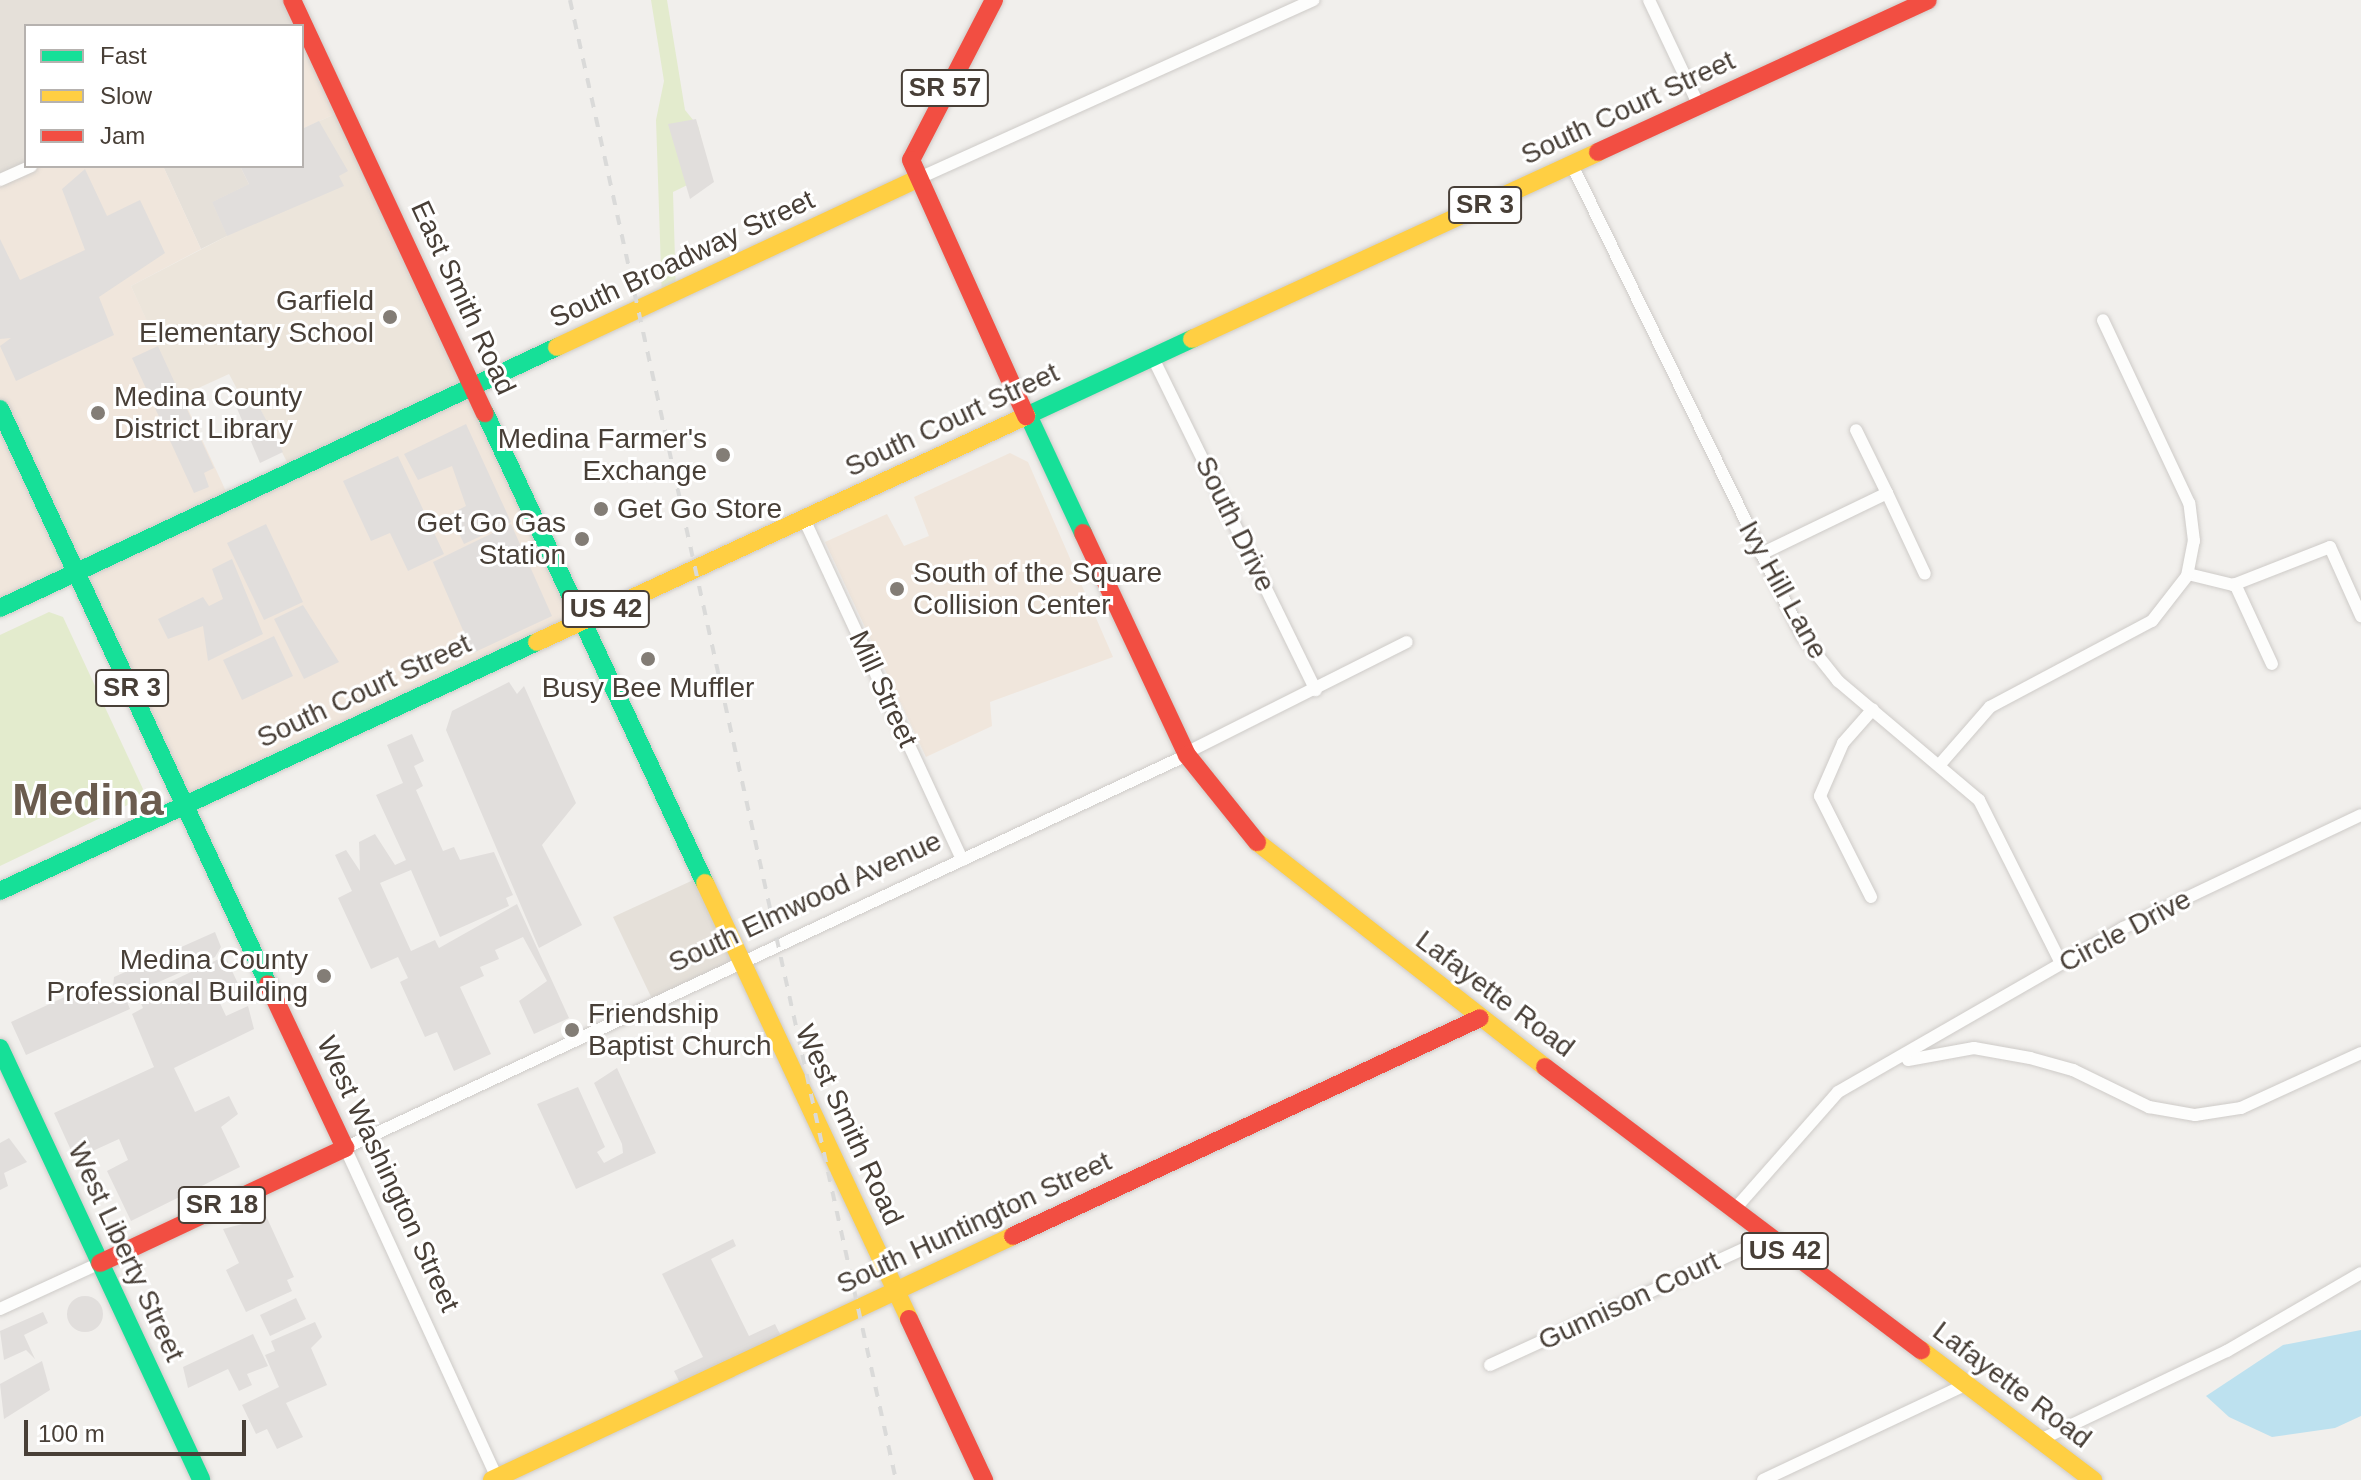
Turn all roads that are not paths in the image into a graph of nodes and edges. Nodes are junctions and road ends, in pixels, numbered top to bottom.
1 (292, 0) edge
2 (994, 0) edge
3 (1313, 0) edge
4 (1649, 0) edge
5 (1928, 0) edge
6 (301, 24) edge
7 (306, 39) edge
8 (1699, 106) junction
9 (1572, 165) junction
10 (27, 168) edge
11 (917, 179) junction
12 (0, 180) edge
13 (2103, 320) dead end
14 (1153, 358) junction
15 (474, 388) junction
16 (0, 409) edge
17 (1028, 415) junction
18 (1856, 430) dead end
19 (1887, 493) junction
20 (804, 519) junction
21 (1761, 554) junction
22 (77, 572) junction
23 (1925, 574) dead end
24 (2188, 574) junction
25 (2235, 584) junction
26 (0, 608) edge
27 (2361, 616) edge
28 (583, 620) junction
29 (1407, 642) dead end
30 (2272, 664) dead end
31 (1316, 690) junction
32 (1873, 709) junction
33 (1186, 754) junction
34 (1942, 762) junction
35 (185, 805) junction
36 (2361, 815) edge
37 (962, 860) junction
38 (0, 891) edge
39 (1871, 897) dead end
40 (742, 962) junction
41 (2061, 963) junction
42 (1480, 1018) junction
43 (0, 1048) edge
44 (2361, 1053) edge
45 (1897, 1062) junction
46 (345, 1148) junction
47 (1734, 1210) junction
48 (1768, 1238) junction
49 (100, 1263) junction
50 (2361, 1273) edge
51 (895, 1289) junction
52 (0, 1309) edge
53 (1490, 1365) dead end
54 (1965, 1385) junction
55 (2040, 1440) junction
56 (2080, 1476) edge
57 (496, 1479) edge
58 (201, 1480) edge
59 (984, 1480) edge
60 (1763, 1480) edge

1 - 6 main road, East Smith Road
2 - 11 main road, SR 57
3 - 11 street, South Broadway Street
4 - 8 street
5 - 8 main road, South Court Street / SR 3
7 - 15 main road, East Smith Road
8 - 9 main road, South Court Street / SR 3
9 - 14 main road, South Court Street / SR 3
9 - 21 street, Ivy Hill Lane
10 - 12 street
11 - 15 main road, South Broadway Street
11 - 17 main road, Lafayette Road
13 - 24 street
14 - 17 main road, South Court Street / SR 3
14 - 31 street, South Drive
15 - 22 main road, South Broadway Street
15 - 28 main road, East Smith Road
16 - 22 main road, SR 3
17 - 20 main road, South Court Street / US 42
17 - 33 main road, Lafayette Road / US 42
18 - 19 street
19 - 21 street
19 - 23 street
20 - 28 main road, South Court Street / US 42
20 - 37 street, Mill Street
21 - 32 street, Ivy Hill Lane
22 - 26 main road, South Broadway Street
22 - 35 main road, SR 3
24 - 25 street
24 - 34 street
25 - 27 street
25 - 30 street
28 - 35 main road, South Court Street / US 42
28 - 40 main road, West Smith Road
29 - 31 street, South Elmwood Avenue
31 - 33 street, South Elmwood Avenue
32 - 34 street, Ivy Hill Lane
32 - 39 street
33 - 37 street, South Elmwood Avenue
33 - 42 main road, Lafayette Road / US 42
34 - 41 street, Ivy Hill Lane
35 - 38 main road, South Court Street / US 42
35 - 46 main road, West Washington Street
36 - 41 street, Circle Drive
37 - 40 street, South Elmwood Avenue
40 - 46 street, South Elmwood Avenue
40 - 51 main road, West Smith Road
41 - 45 street, Circle Drive
42 - 47 main road, Lafayette Road / US 42
42 - 51 main road, South Huntington Street
43 - 49 main road, West Liberty Street
44 - 45 street, Circle Drive
45 - 47 street, Circle Drive
46 - 49 main road, South Elmwood Avenue / SR 18
46 - 57 street, West Washington Street
47 - 48 main road, Lafayette Road / US 42
48 - 53 street, Gunnison Court
48 - 54 main road, Lafayette Road / US 42
49 - 52 street
49 - 58 main road, West Liberty Street
50 - 55 street
51 - 57 main road, South Huntington Street
51 - 59 main road, West Smith Road
54 - 55 main road, Lafayette Road / US 42
54 - 60 street
55 - 56 main road, Lafayette Road / US 42

